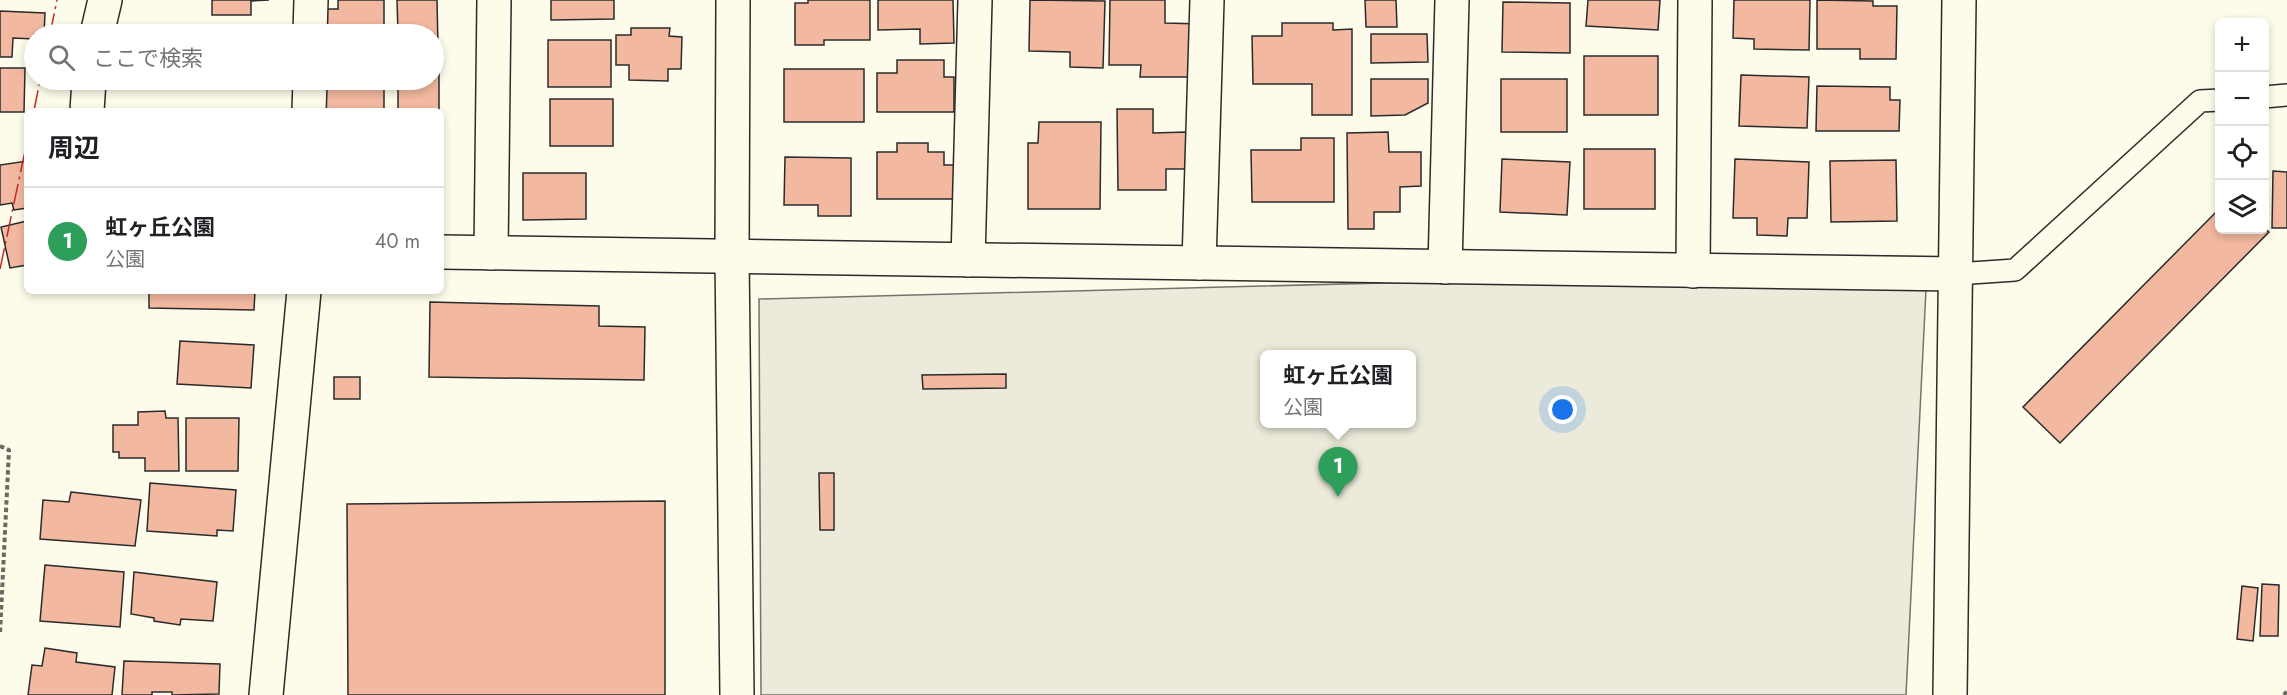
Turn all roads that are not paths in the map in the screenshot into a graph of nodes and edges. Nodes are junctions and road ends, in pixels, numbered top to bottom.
1 (105, 0) edge
2 (310, 0) edge
3 (494, 0) edge
4 (733, 0) edge
5 (975, 0) edge
6 (1207, 0) edge
7 (1452, 0) edge
8 (1695, 0) edge
9 (1959, 0) edge
10 (99, 24) edge
11 (310, 24) edge
12 (88, 90) edge
13 (310, 90) edge
14 (2287, 95) edge
15 (2269, 96) edge
16 (2215, 100) edge
17 (87, 108) edge
18 (309, 108) edge
19 (444, 252) edge
20 (491, 253) junction
21 (732, 256) junction
22 (968, 260) junction
23 (1199, 263) junction
24 (1445, 267) junction
25 (1693, 271) junction
26 (1956, 274) junction
27 (304, 294) edge
28 (266, 695) edge
29 (737, 695) edge
30 (1950, 695) edge

1 - 10 street
2 - 11 street
3 - 20 street
4 - 21 street
5 - 22 street
6 - 23 street
7 - 24 street
8 - 25 street
9 - 26 street
12 - 17 street
13 - 18 street
14 - 15 lane
16 - 26 lane
19 - 20 street
20 - 21 street
21 - 22 street
21 - 29 street
22 - 23 street
23 - 24 street
24 - 25 street
25 - 26 street
26 - 30 street
27 - 28 street

